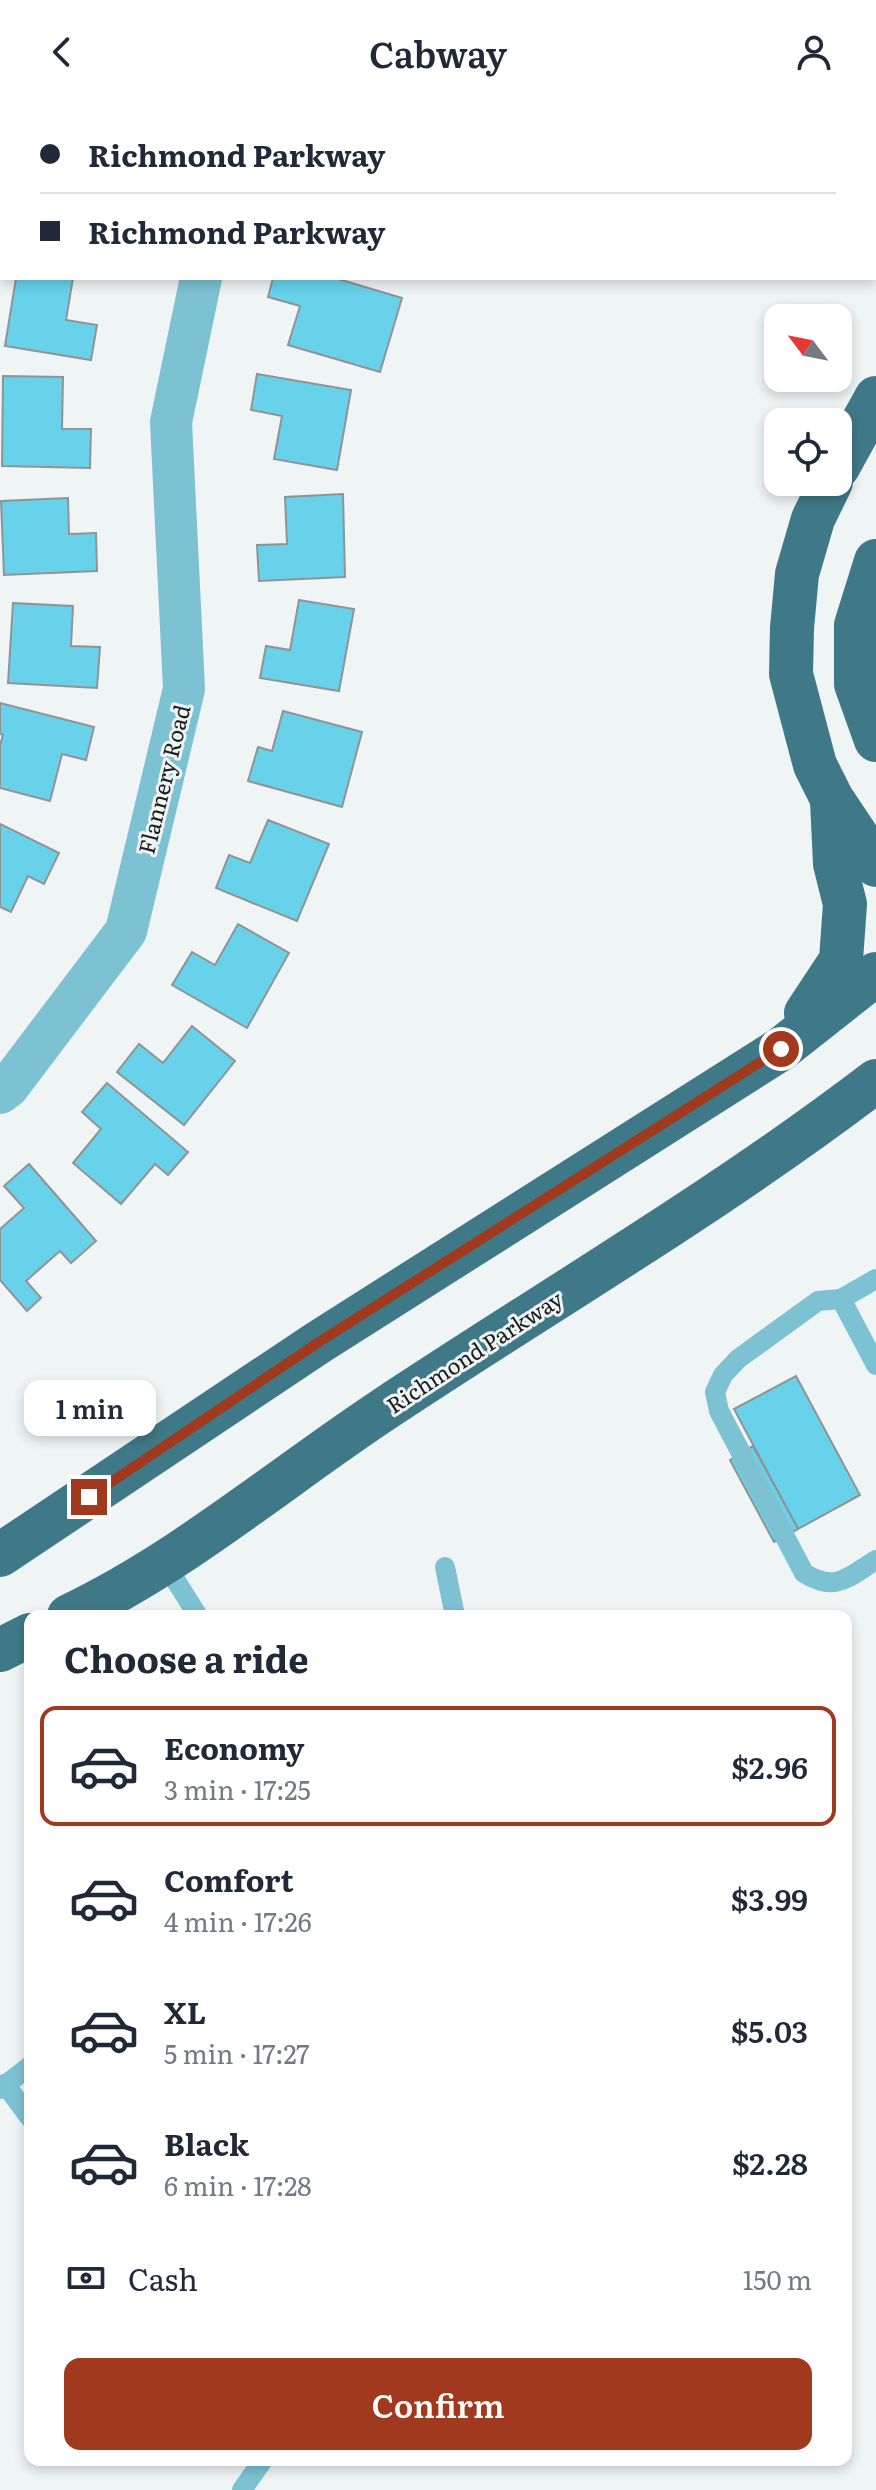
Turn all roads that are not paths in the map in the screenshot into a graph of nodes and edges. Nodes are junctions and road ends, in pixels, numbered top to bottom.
1 (201, 280) edge
2 (876, 398) edge
3 (852, 442) edge
4 (824, 496) edge
5 (876, 561) edge
6 (876, 740) edge
7 (832, 799) junction
8 (876, 865) edge
9 (876, 974) edge
10 (781, 1049) junction
11 (876, 1081) edge
12 (0, 1093) edge
13 (876, 1279) edge
14 (841, 1299) junction
15 (876, 1365) edge
16 (0, 1555) edge
17 (876, 1560) edge
18 (164, 1562) junction
19 (445, 1567) dead end
20 (80, 1610) edge
21 (194, 1610) edge
22 (454, 1610) edge
23 (24, 1638) edge
24 (0, 1650) edge
25 (24, 2070) edge
26 (3, 2086) edge
27 (24, 2111) edge
28 (259, 2466) edge
29 (242, 2490) edge

1 - 12 street, Flannery Road
2 - 3 highway
4 - 7 highway
5 - 6 highway
7 - 8 highway
7 - 10 highway
9 - 10 highway
10 - 16 highway
11 - 18 highway, Richmond Parkway
13 - 14 lane
14 - 15 lane
14 - 17 lane
18 - 20 highway, Richmond Parkway
18 - 21 lane
19 - 22 lane
23 - 24 highway
25 - 26 lane
26 - 27 lane
28 - 29 lane

